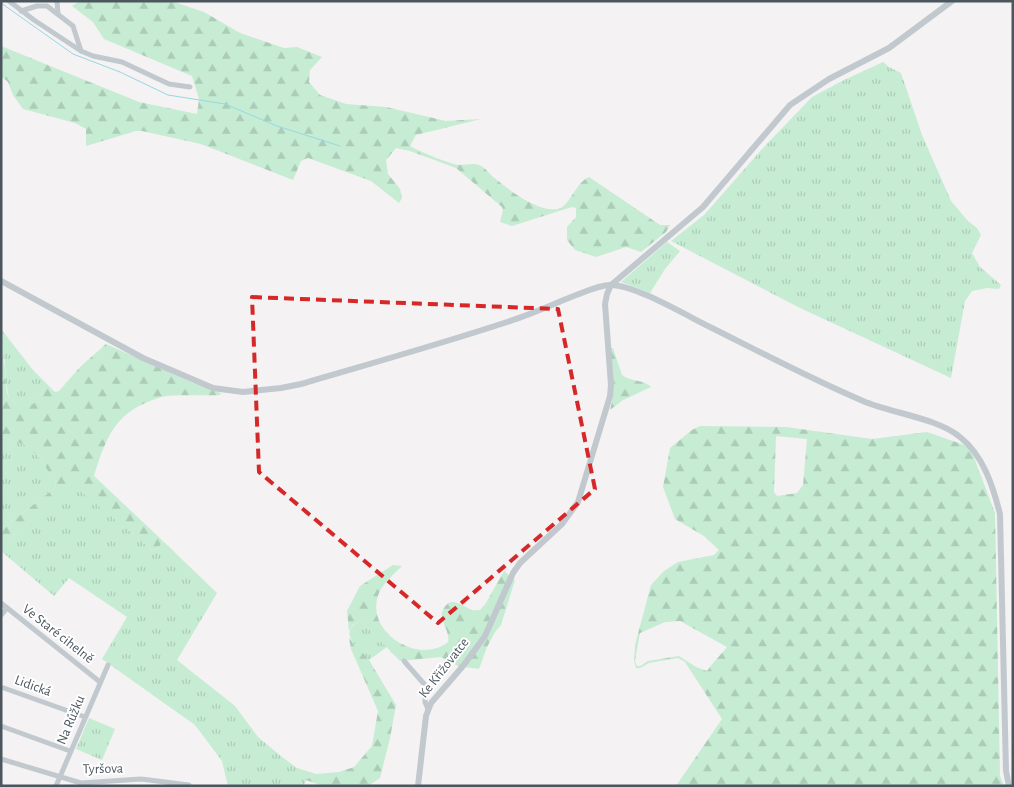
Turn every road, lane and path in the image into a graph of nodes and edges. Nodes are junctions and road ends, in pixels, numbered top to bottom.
1 (10, 1) edge
2 (57, 1) edge
3 (952, 1) edge
4 (21, 11) junction
5 (58, 14) junction
6 (81, 51) junction
7 (190, 87) dead end
8 (1, 281) edge
9 (611, 284) junction
10 (1, 603) edge
11 (7, 608) junction
12 (1, 615) edge
13 (404, 661) dead end
14 (108, 664) dead end
15 (100, 682) junction
16 (1, 687) edge
17 (428, 709) junction
18 (85, 717) junction
19 (1, 726) edge
20 (70, 751) junction
21 (1, 759) edge
22 (60, 776) junction
23 (178, 784) edge
24 (189, 785) edge
25 (56, 786) edge
26 (418, 786) edge
27 (1009, 786) edge

1 - 4 street
2 - 5 street
3 - 9 street
4 - 5 street
4 - 6 street
5 - 6 street
6 - 7 street
8 - 9 street
9 - 17 street, Ke Křižovatce
9 - 27 street
10 - 11 street, Ve Staré cihelně
11 - 12 street
11 - 15 street, Ve Staré cihelně
13 - 17 street
14 - 15 street, Na Růžku
15 - 18 street, Na Růžku
16 - 18 street, Lidická
17 - 26 street, Ke Křižovatce
18 - 20 street, Na Růžku
19 - 20 street
20 - 22 street, Na Růžku
21 - 22 street, Tyršova
22 - 23 street, Tyršova
22 - 25 street, Na Růžku
23 - 24 street, Tyršova

